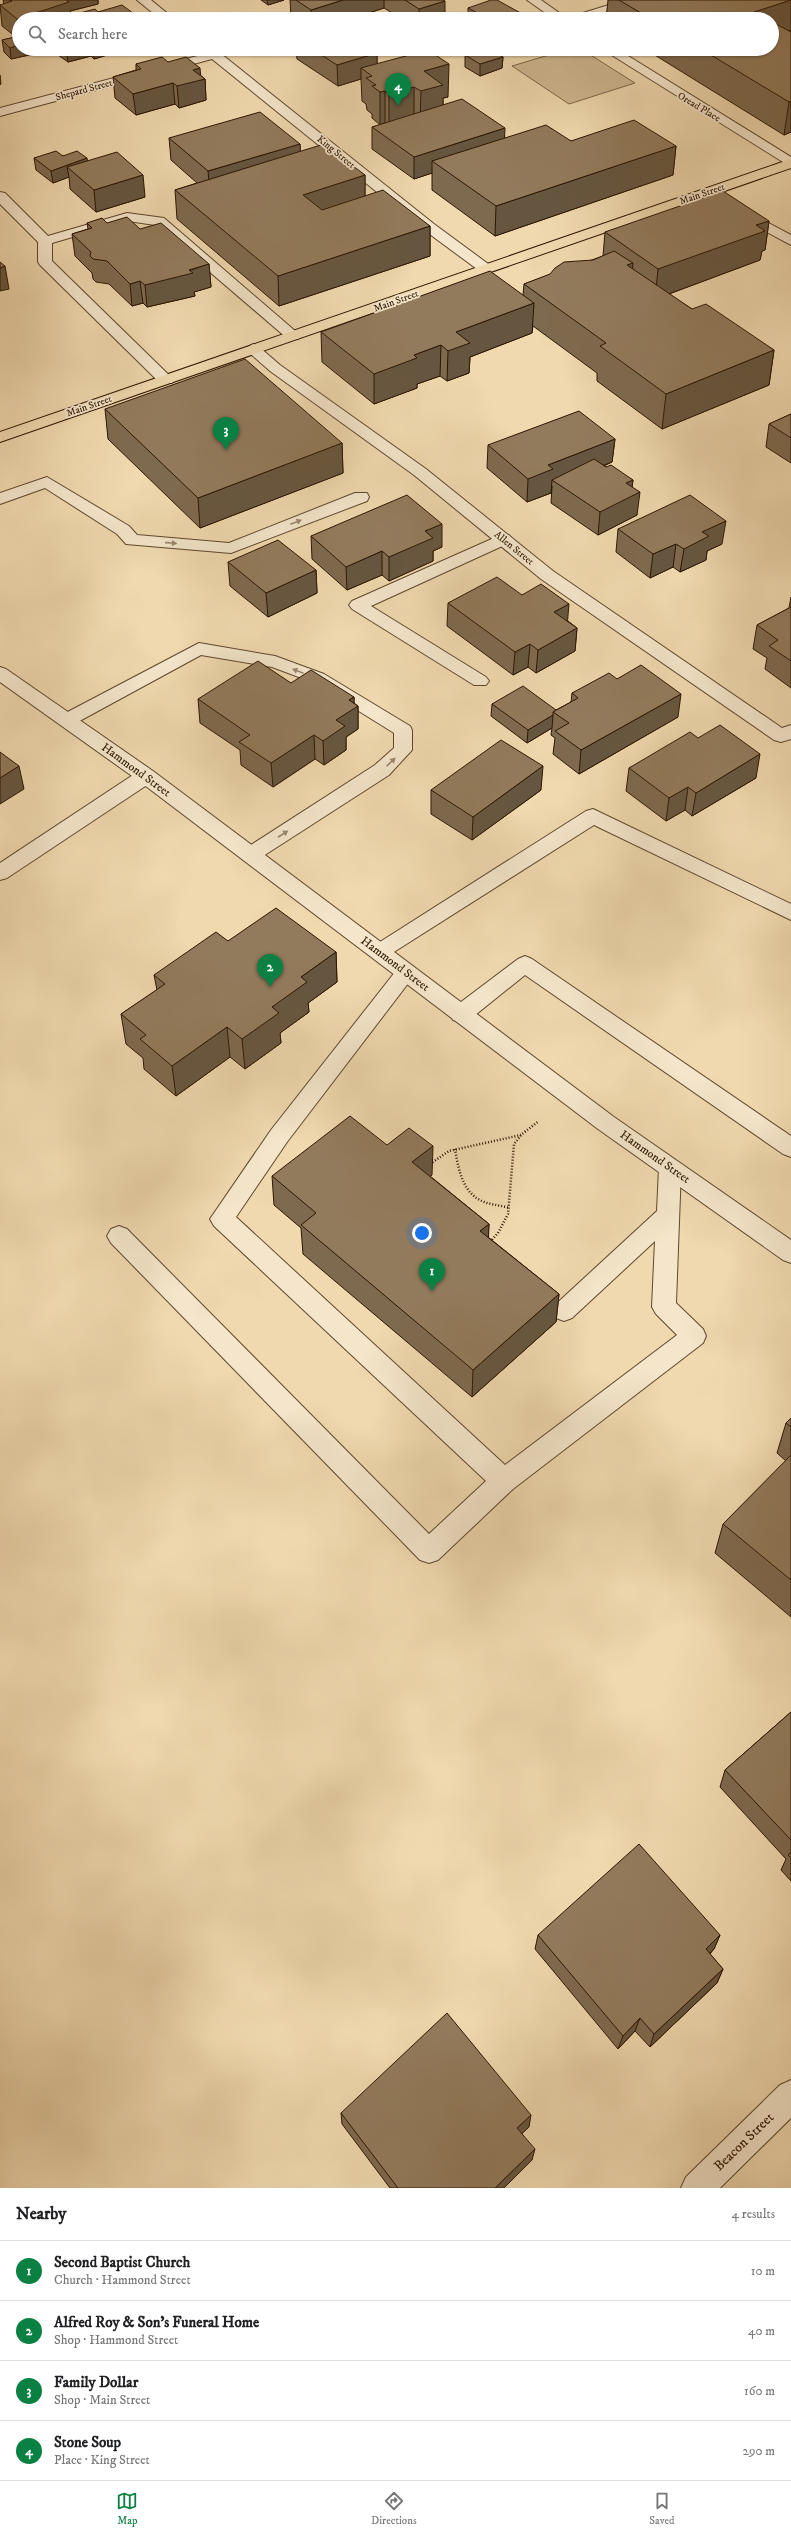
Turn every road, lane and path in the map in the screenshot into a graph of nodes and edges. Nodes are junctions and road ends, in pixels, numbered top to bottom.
1 (143, 0) edge
2 (533, 0) edge
3 (637, 0) edge
4 (159, 12) edge
5 (551, 12) edge
6 (599, 12) edge
7 (196, 56) edge
8 (215, 56) edge
9 (619, 56) edge
10 (0, 112) edge
11 (791, 163) edge
12 (706, 193) junction
13 (0, 196) edge
14 (45, 241) junction
15 (791, 241) edge
16 (486, 269) junction
17 (293, 336) junction
18 (253, 349) junction
19 (166, 380) junction
20 (0, 437) edge
21 (361, 497) dead end
22 (0, 499) edge
23 (503, 539) junction
24 (0, 673) edge
25 (480, 681) dead end
26 (67, 720) junction
27 (786, 734) edge
28 (146, 776) junction
29 (250, 855) junction
30 (0, 873) edge
31 (791, 913) edge
32 (379, 952) junction
33 (406, 972) junction
34 (461, 1014) junction
35 (541, 1120) dead end
36 (521, 1135) junction
37 (791, 1148) edge
38 (455, 1149) junction
39 (424, 1168) edge
40 (670, 1168) junction
41 (510, 1208) junction
42 (668, 1215) junction
43 (119, 1236) dead end
44 (487, 1244) edge
45 (791, 1253) edge
46 (564, 1311) dead end
47 (504, 1481) junction
48 (791, 2096) edge
49 (697, 2188) edge

1 - 4 street
2 - 5 street
3 - 6 street
7 - 10 street, Shepard Street
8 - 16 street, King Street
9 - 11 street, Oread Place
11 - 12 main road, Main Street
12 - 15 street
12 - 16 main road, Main Street
13 - 14 street
14 - 17 street
14 - 19 street
16 - 17 main road, Main Street
17 - 18 main road, Main Street
18 - 19 main road, Main Street
18 - 23 street, Allen Street
19 - 20 main road, Main Street
22 -> 21 street
23 - 25 street
23 - 27 street, Allen Street
24 - 26 street, Hammond Street
26 - 28 street, Hammond Street
29 -> 26 street
28 - 29 street, Hammond Street
28 - 30 street
29 - 32 street, Hammond Street
31 - 32 street
32 - 33 street, Hammond Street
33 - 34 street, Hammond Street
33 - 47 street
34 - 37 street
34 - 40 street, Hammond Street
35 - 36 path
36 - 38 path
36 - 41 path
38 - 39 path
38 - 41 path
40 - 42 street
40 - 45 street, Hammond Street
41 - 44 path
42 - 46 street
42 - 47 street
43 - 47 street
48 - 49 street, Beacon Street

